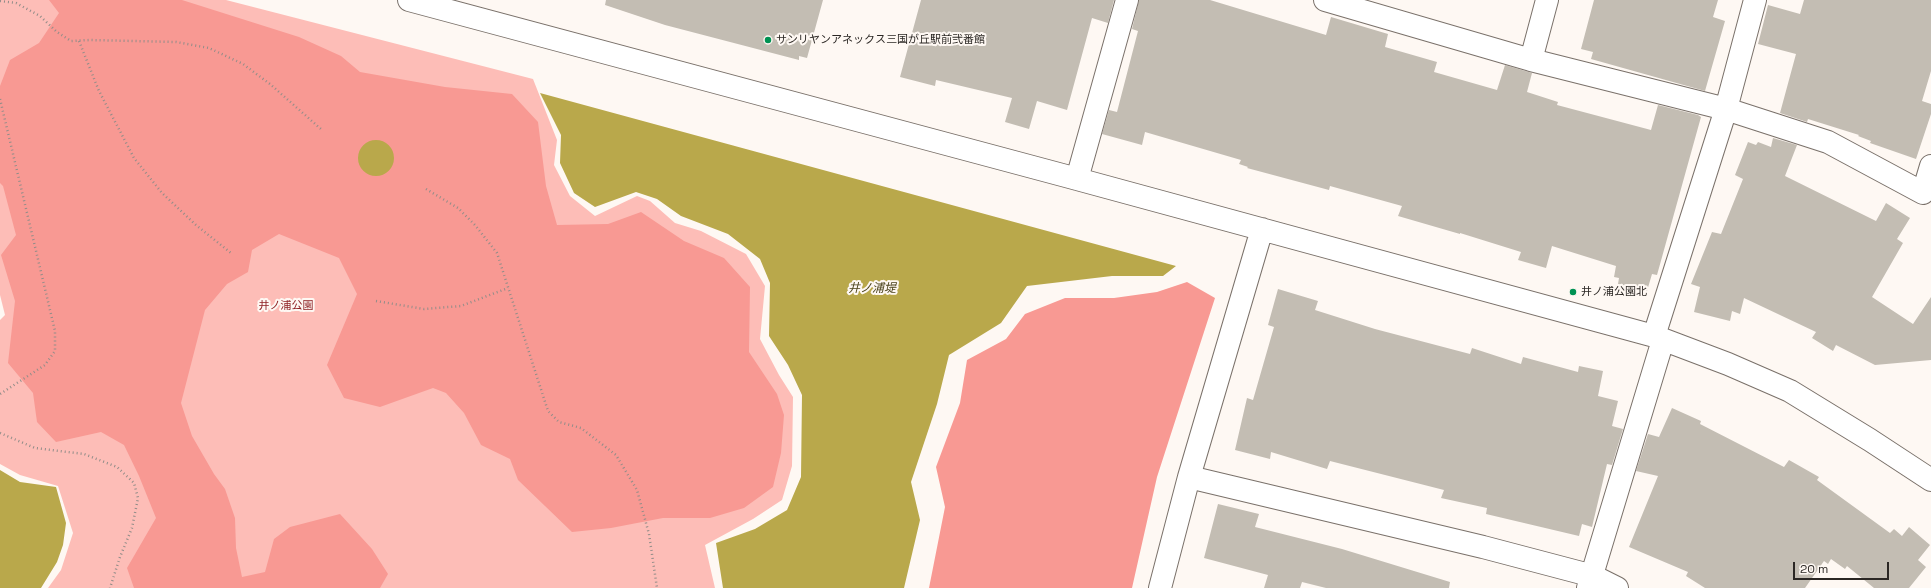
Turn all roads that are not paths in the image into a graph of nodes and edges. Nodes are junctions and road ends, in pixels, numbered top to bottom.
1 (412, 0) edge
2 (1114, 0) edge
3 (1127, 0) edge
4 (1547, 0) edge
5 (1755, 0) edge
6 (1333, 1) edge
7 (1531, 60) junction
8 (1726, 109) junction
9 (1931, 166) edge
10 (1072, 177) junction
11 (1927, 196) edge
12 (1262, 229) junction
13 (1659, 338) junction
14 (1189, 477) junction
15 (1931, 480) edge
16 (1590, 582) edge
17 (1160, 588) edge
18 (1617, 588) edge

1 - 10 street
2 - 10 street
3 - 10 street
4 - 7 street
5 - 8 street
6 - 7 street
7 - 8 street
8 - 11 street
8 - 13 street
9 - 11 street
10 - 12 street
12 - 13 street
12 - 14 street
13 - 15 street
13 - 16 street
14 - 16 street
14 - 17 street
16 - 18 street

